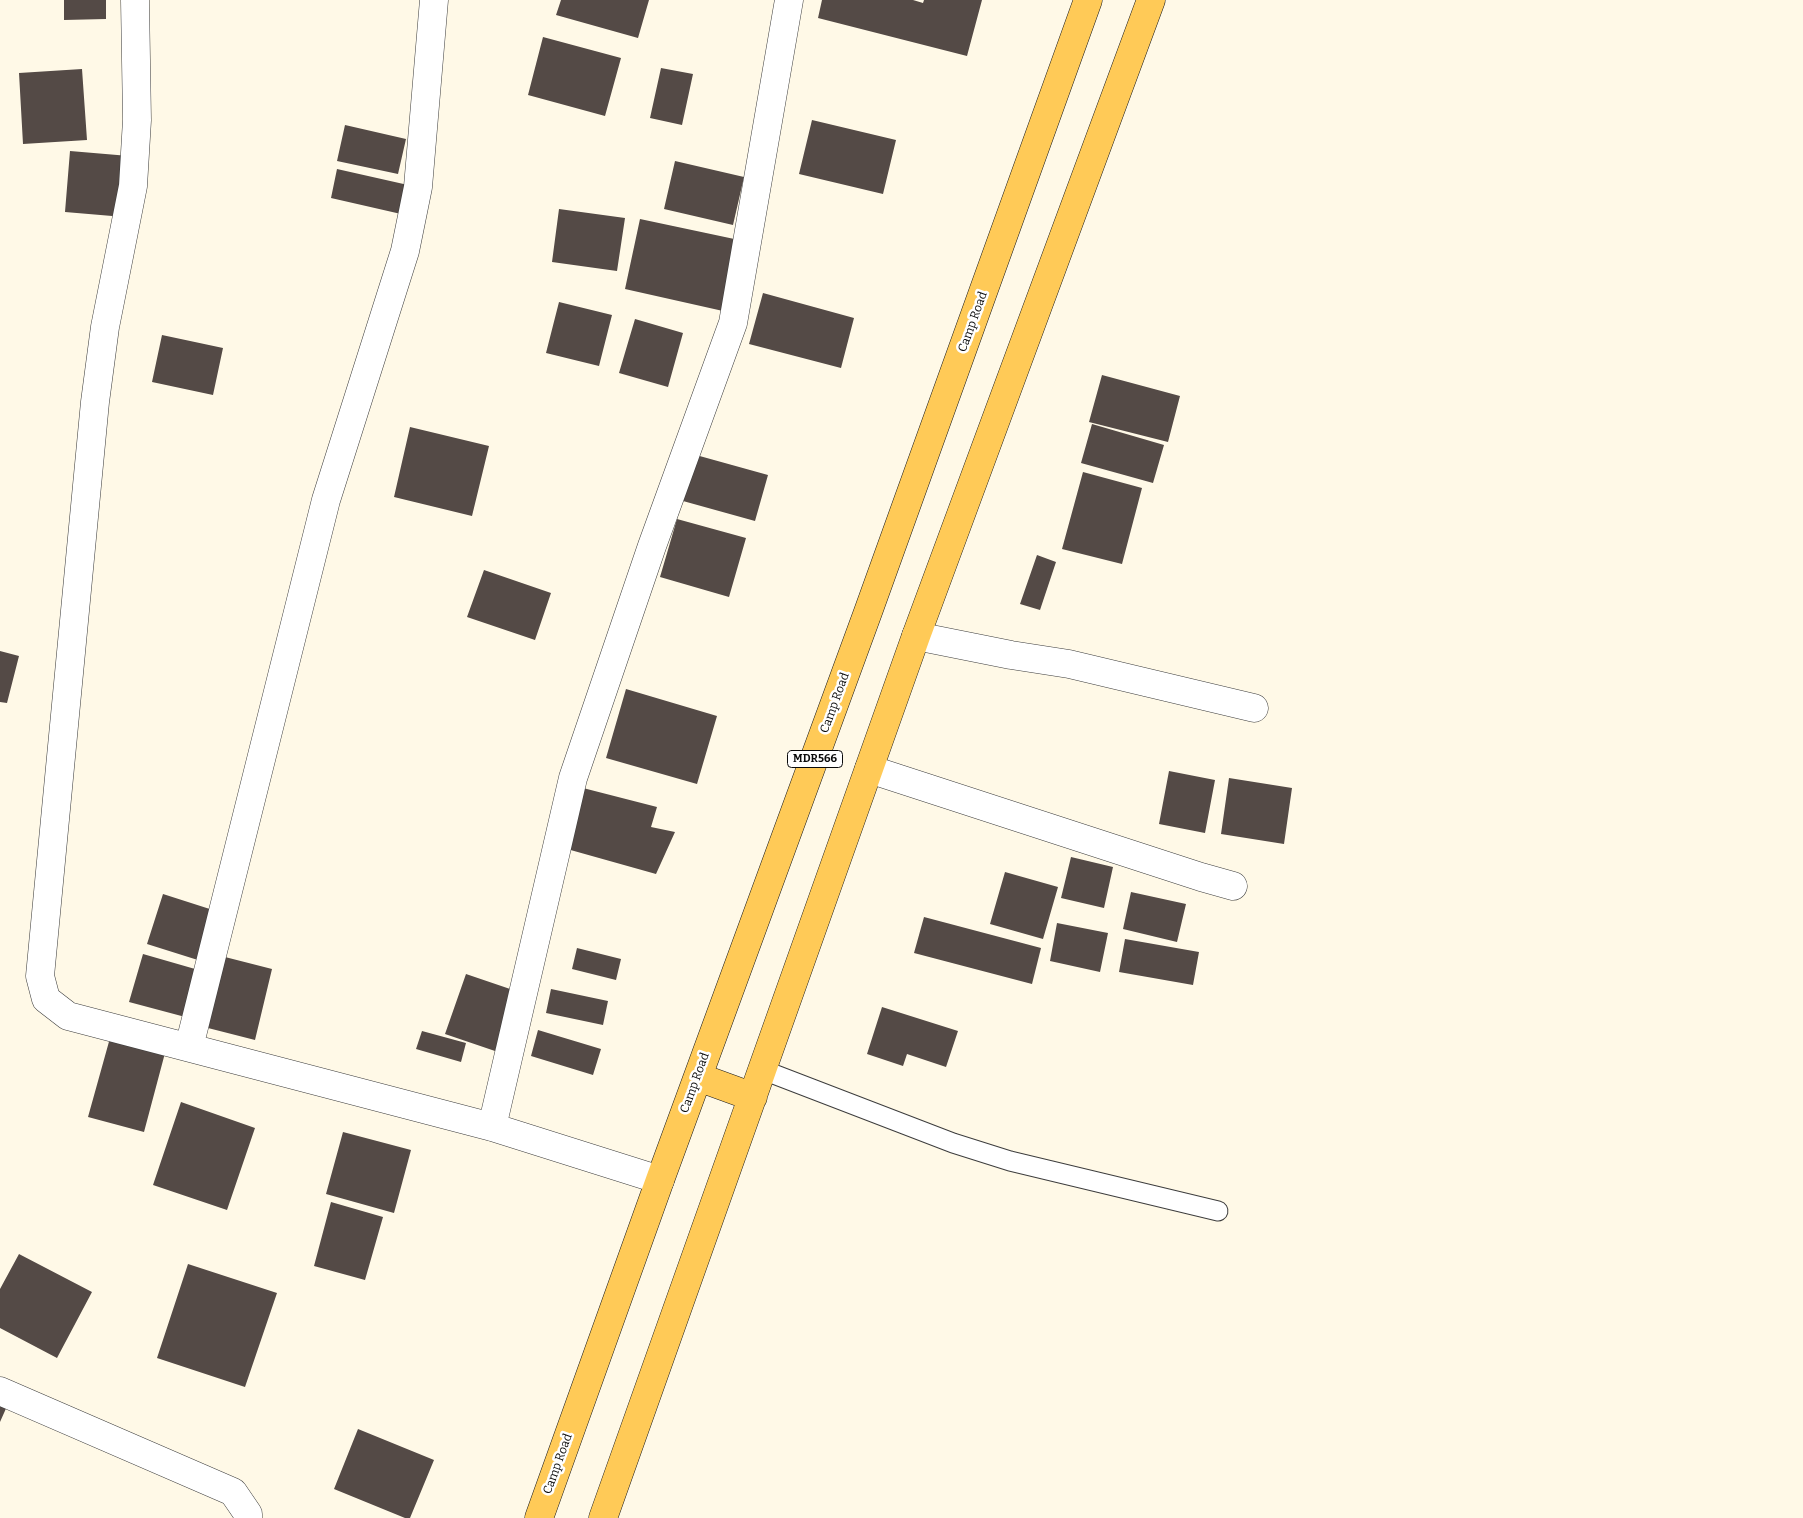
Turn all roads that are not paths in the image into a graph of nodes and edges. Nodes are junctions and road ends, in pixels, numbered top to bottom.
1 (135, 0) edge
2 (434, 0) edge
3 (789, 0) edge
4 (1088, 0) edge
5 (1151, 0) edge
6 (916, 636) junction
7 (1254, 708) dead end
8 (869, 769) junction
9 (1233, 886) dead end
10 (188, 1048) junction
11 (763, 1070) junction
12 (698, 1076) junction
13 (753, 1097) junction
14 (492, 1127) junction
15 (660, 1180) junction
16 (1218, 1211) dead end
17 (0, 1391) edge
18 (248, 1518) edge
19 (539, 1518) edge
20 (603, 1518) edge

1 - 10 street
2 - 10 street
3 - 14 street
4 - 12 main road, Camp Road / MDR566
5 - 6 main road
6 - 7 street
6 - 8 main road
8 - 9 street
8 - 11 main road
10 - 14 street
11 - 13 main road
11 - 16 lane
12 - 13 main road
12 - 15 main road, Camp Road / MDR566
13 - 20 main road
14 - 15 street
15 - 19 main road, Camp Road / MDR566
17 - 18 street

